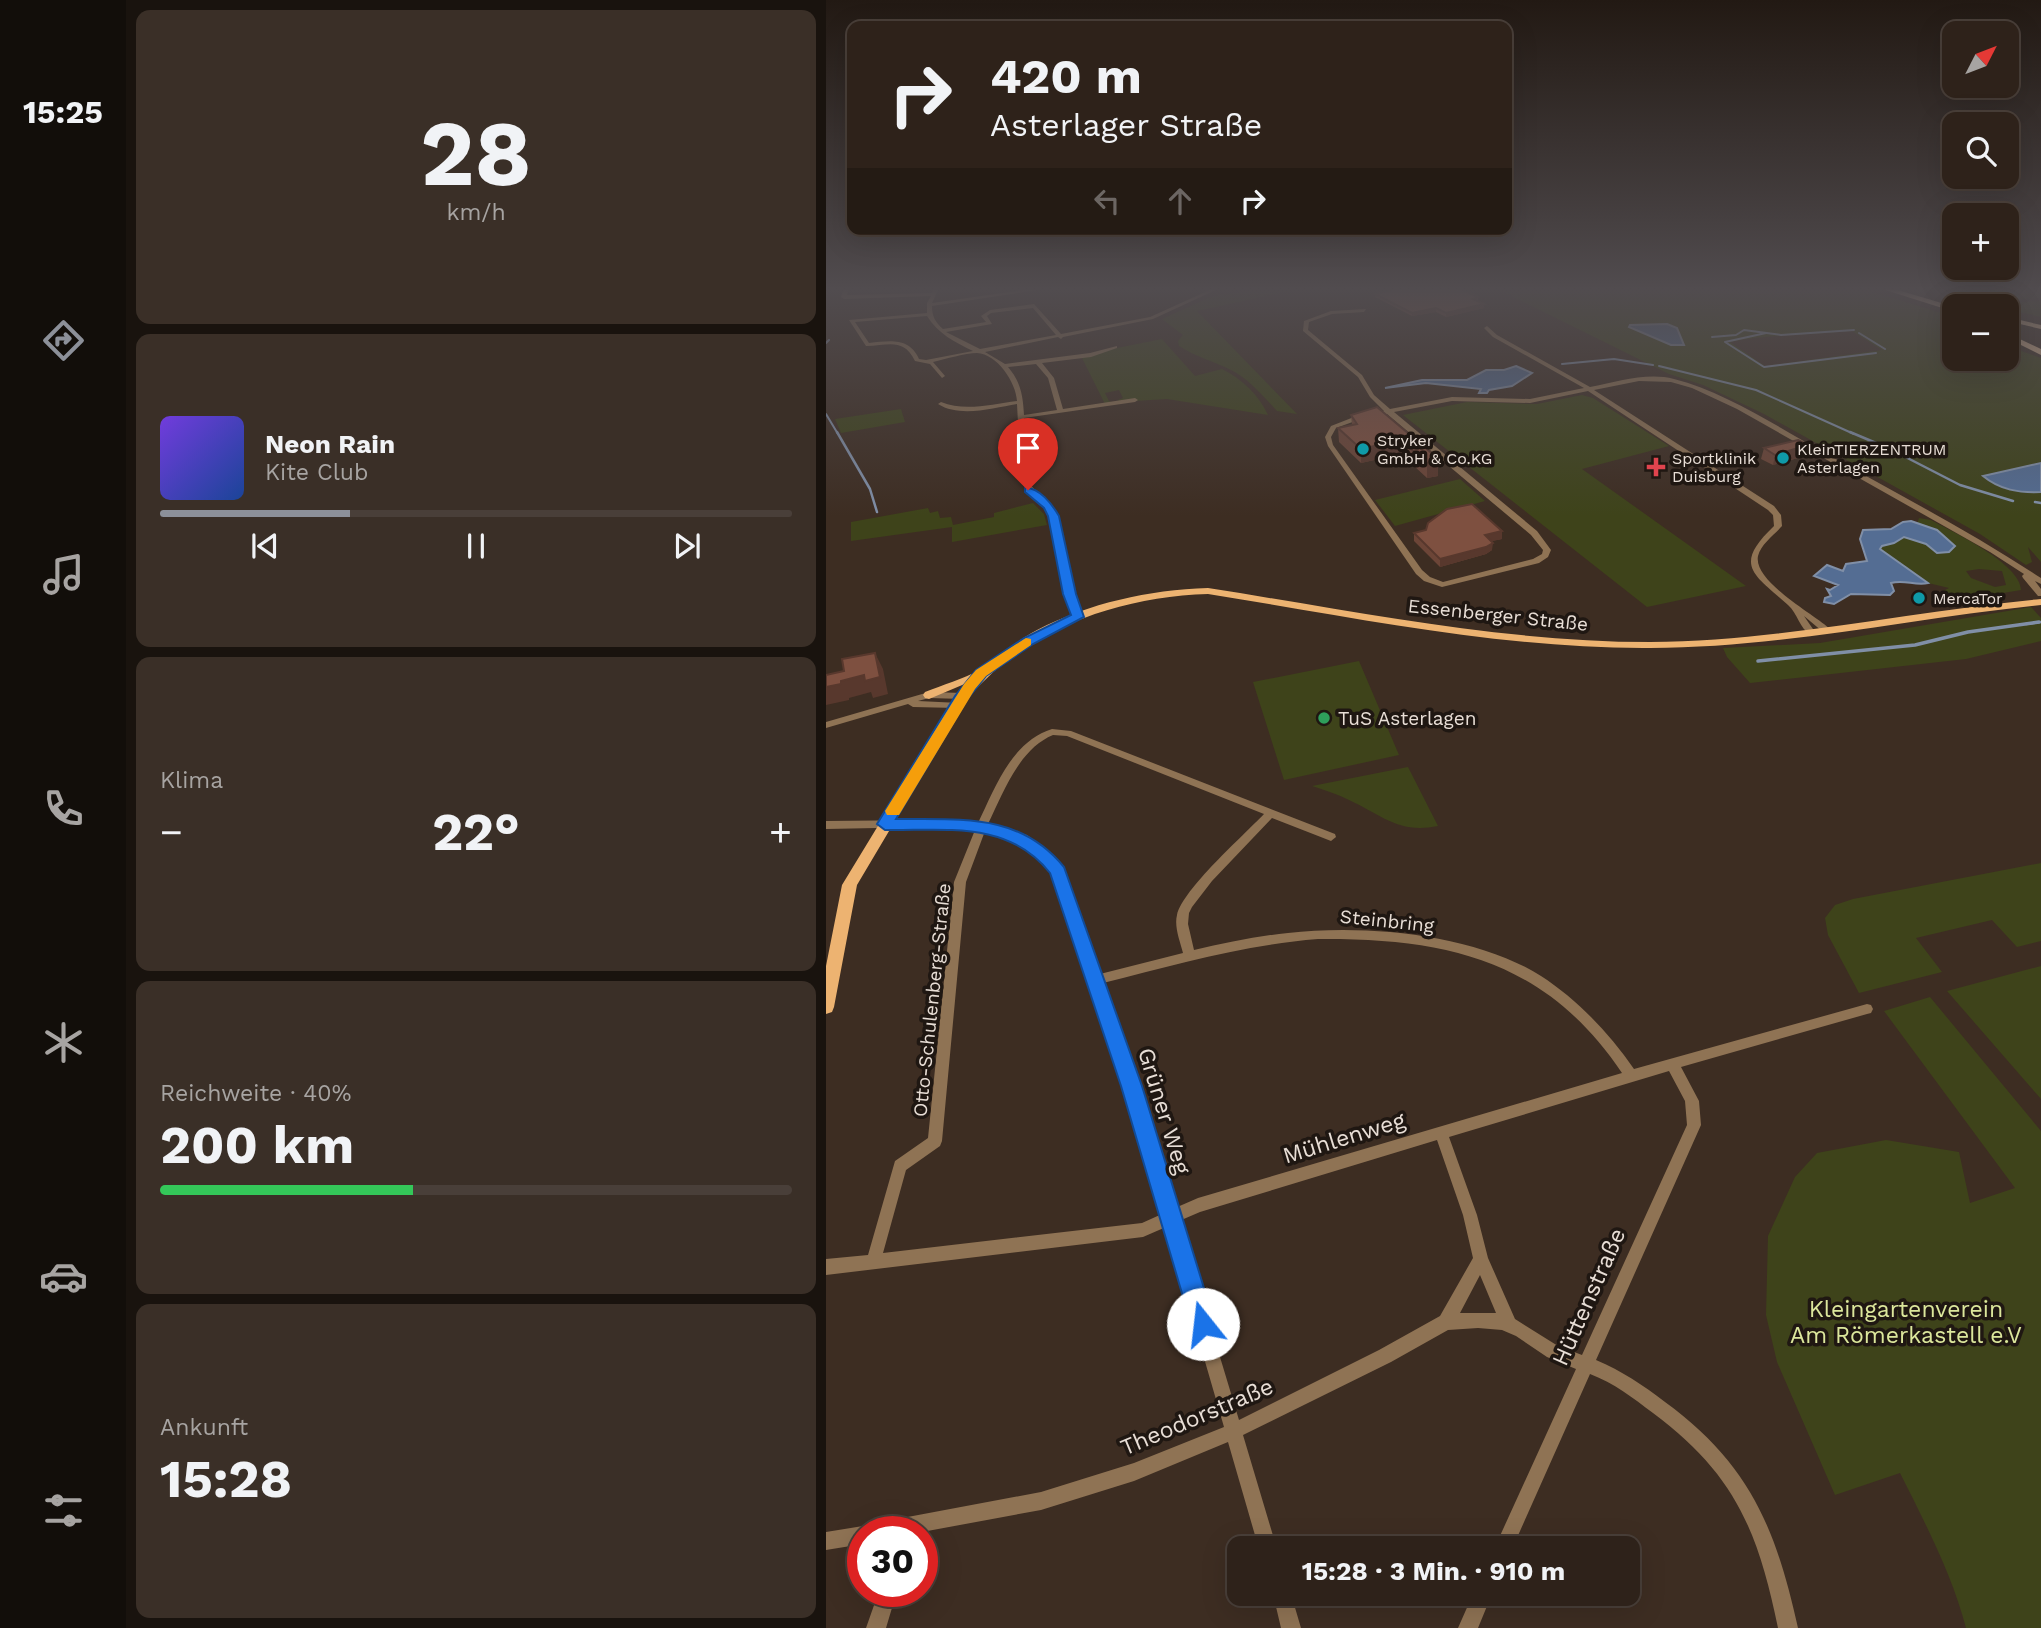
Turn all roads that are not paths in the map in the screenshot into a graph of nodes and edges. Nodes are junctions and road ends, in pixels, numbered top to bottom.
1 (931, 364) edge
2 (1001, 364) edge
3 (1017, 364) edge
4 (1039, 364) edge
5 (1346, 364) edge
6 (1542, 364) edge
7 (1004, 366) junction
8 (942, 376) dead end
9 (1589, 390) junction
10 (1135, 400) dead end
11 (1020, 402) junction
12 (941, 404) dead end
13 (1060, 411) junction
14 (1388, 411) junction
15 (1021, 417) junction
16 (2020, 569) junction
17 (2041, 582) edge
18 (2041, 594) edge
19 (2041, 602) edge
20 (1794, 605) junction
21 (1078, 617) junction
22 (1826, 630) junction
23 (1811, 632) junction
24 (981, 673) junction
25 (929, 695) junction
26 (960, 701) junction
27 (893, 707) junction
28 (826, 724) edge
29 (1270, 814) junction
30 (885, 824) junction
31 (826, 825) edge
32 (981, 827) junction
33 (1332, 836) dead end
34 (1190, 956) junction
35 (1096, 980) junction
36 (826, 1007) edge
37 (1867, 1009) dead end
38 (1673, 1066) junction
39 (1631, 1076) junction
40 (1441, 1133) junction
41 (1171, 1217) junction
42 (1481, 1259) junction
43 (873, 1262) junction
44 (826, 1268) edge
45 (1446, 1322) junction
46 (1509, 1323) junction
47 (1585, 1364) junction
48 (1234, 1431) junction
49 (938, 1522) edge
50 (1264, 1536) edge
51 (1509, 1536) edge
52 (847, 1538) edge
53 (826, 1541) edge
54 (1285, 1606) edge
55 (1478, 1606) edge
56 (883, 1607) edge
57 (876, 1628) edge
58 (1291, 1628) edge
59 (1468, 1628) edge
60 (1788, 1628) edge

1 - 8 street
2 - 7 street
3 - 7 street
4 - 13 street
5 - 14 street
6 - 9 street
7 - 11 street
9 - 14 street
9 - 16 street
9 - 20 street
10 - 13 street
11 - 12 street
11 - 15 street
13 - 15 street
14 - 14 street
15 - 21 street
16 - 17 street
16 - 18 street
19 - 22 main road, Essenberger Straße
20 - 22 street
20 - 23 street
21 - 23 main road, Essenberger Straße
21 - 24 main road, Essenberger Straße
22 - 23 main road, Essenberger Straße
24 - 25 main road
24 - 26 main road
25 - 26 street
25 - 27 street
26 - 27 street
26 - 30 main road
27 - 28 street
29 - 32 street, Otto-Schulenberg-Straße
29 - 33 street, Otto-Schulenberg-Straße
29 - 34 street
30 - 31 street, Grüner Weg
30 - 32 street, Grüner Weg
30 - 36 main road
32 - 35 street, Grüner Weg
32 - 43 street, Otto-Schulenberg-Straße
34 - 35 street, Steinbring
34 - 39 street, Steinbring
35 - 41 street, Grüner Weg
37 - 38 street, Mühlenweg
38 - 39 street, Mühlenweg
38 - 47 street, Hüttenstraße
39 - 40 street, Mühlenweg
40 - 41 street, Mühlenweg
40 - 42 street
41 - 43 street, Mühlenweg
41 - 48 street, Grüner Weg
42 - 45 street
42 - 46 street
43 - 44 street, Mühlenweg
45 - 46 street
45 - 48 street, Theodorstraße
46 - 47 street
47 - 51 street, Hüttenstraße
47 - 60 street
48 - 49 street, Theodorstraße
48 - 50 street, Grüner Weg
52 - 53 street
54 - 58 street
55 - 59 street
56 - 57 street

